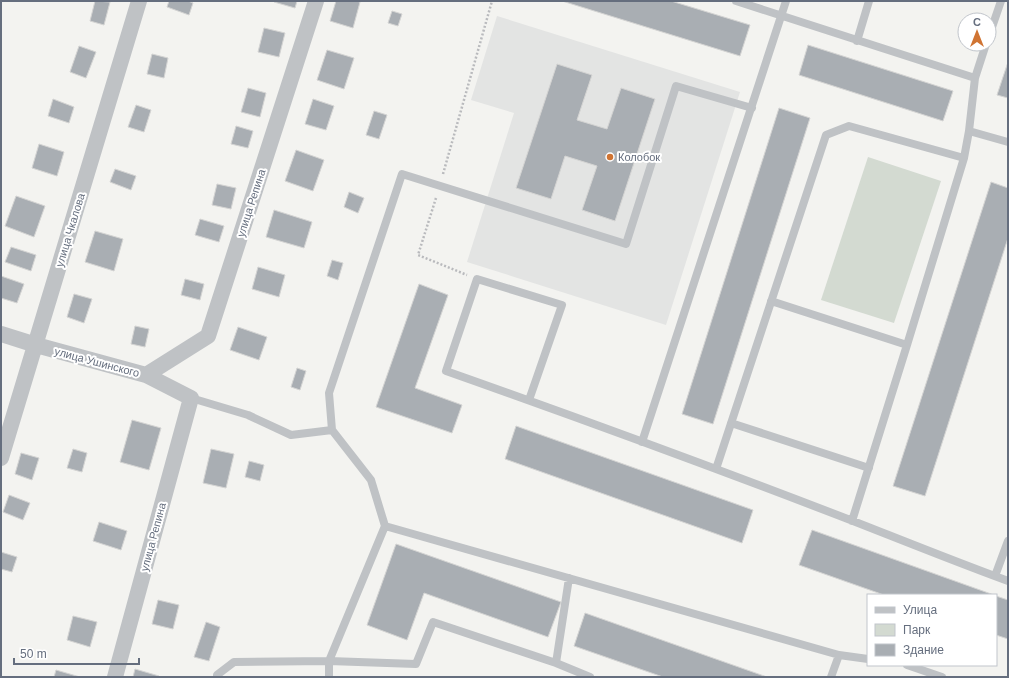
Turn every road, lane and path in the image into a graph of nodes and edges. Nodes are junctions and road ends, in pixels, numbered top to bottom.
1 (139, 1) edge
2 (316, 1) edge
3 (492, 1) edge
4 (736, 1) edge
5 (786, 1) edge
6 (869, 1) edge
7 (1001, 1) edge
8 (997, 13) edge
9 (782, 16) junction
10 (857, 40) junction
11 (983, 52) edge
12 (975, 78) junction
13 (752, 108) junction
14 (969, 131) junction
15 (1008, 142) edge
16 (964, 158) junction
17 (442, 175) dead end
18 (436, 197) dead end
19 (477, 279) junction
20 (771, 302) junction
21 (1, 334) edge
22 (36, 345) junction
23 (908, 345) junction
24 (146, 375) junction
25 (191, 398) junction
26 (530, 400) junction
27 (731, 423) junction
28 (332, 430) junction
29 (642, 442) junction
30 (1, 458) edge
31 (869, 468) junction
32 (716, 469) junction
33 (852, 521) junction
34 (385, 526) junction
35 (1008, 541) edge
36 (994, 576) junction
37 (569, 578) junction
38 (1008, 581) edge
39 (839, 655) junction
40 (867, 659) edge
41 (329, 661) junction
42 (556, 663) junction
43 (910, 666) edge
44 (574, 674) edge
45 (115, 677) edge
46 (217, 677) edge
47 (329, 677) edge
48 (590, 677) edge
49 (831, 677) edge
50 (942, 677) edge

1 - 22 street, улица Чкалова
2 - 24 street, улица Репина
3 - 17 path
4 - 9 lane
5 - 9 lane
6 - 10 lane
7 - 8 lane
9 - 10 lane
9 - 13 lane
10 - 12 lane
11 - 12 lane
12 - 14 lane
13 - 28 lane
13 - 29 lane
14 - 15 lane
14 - 16 lane
16 - 20 lane
16 - 23 lane
18 - 19 path
19 - 26 lane
19 - 26 lane
20 - 23 lane
20 - 27 lane
21 - 22 street, улица Ушинского
22 - 24 street, улица Ушинского
22 - 30 street, улица Чкалова
23 - 31 lane
24 - 25 street, улица Ушинского
25 - 28 lane
25 - 45 street, улица Репина
26 - 29 lane
27 - 31 lane
27 - 32 lane
28 - 34 lane
29 - 32 lane
31 - 33 lane
32 - 33 lane
33 - 36 lane
34 - 37 lane
34 - 41 lane
35 - 36 lane
36 - 38 lane
37 - 39 lane
37 - 42 lane
39 - 40 lane
39 - 49 lane
41 - 42 lane
41 - 46 lane
41 - 47 lane
42 - 44 lane
43 - 50 lane
44 - 48 lane

